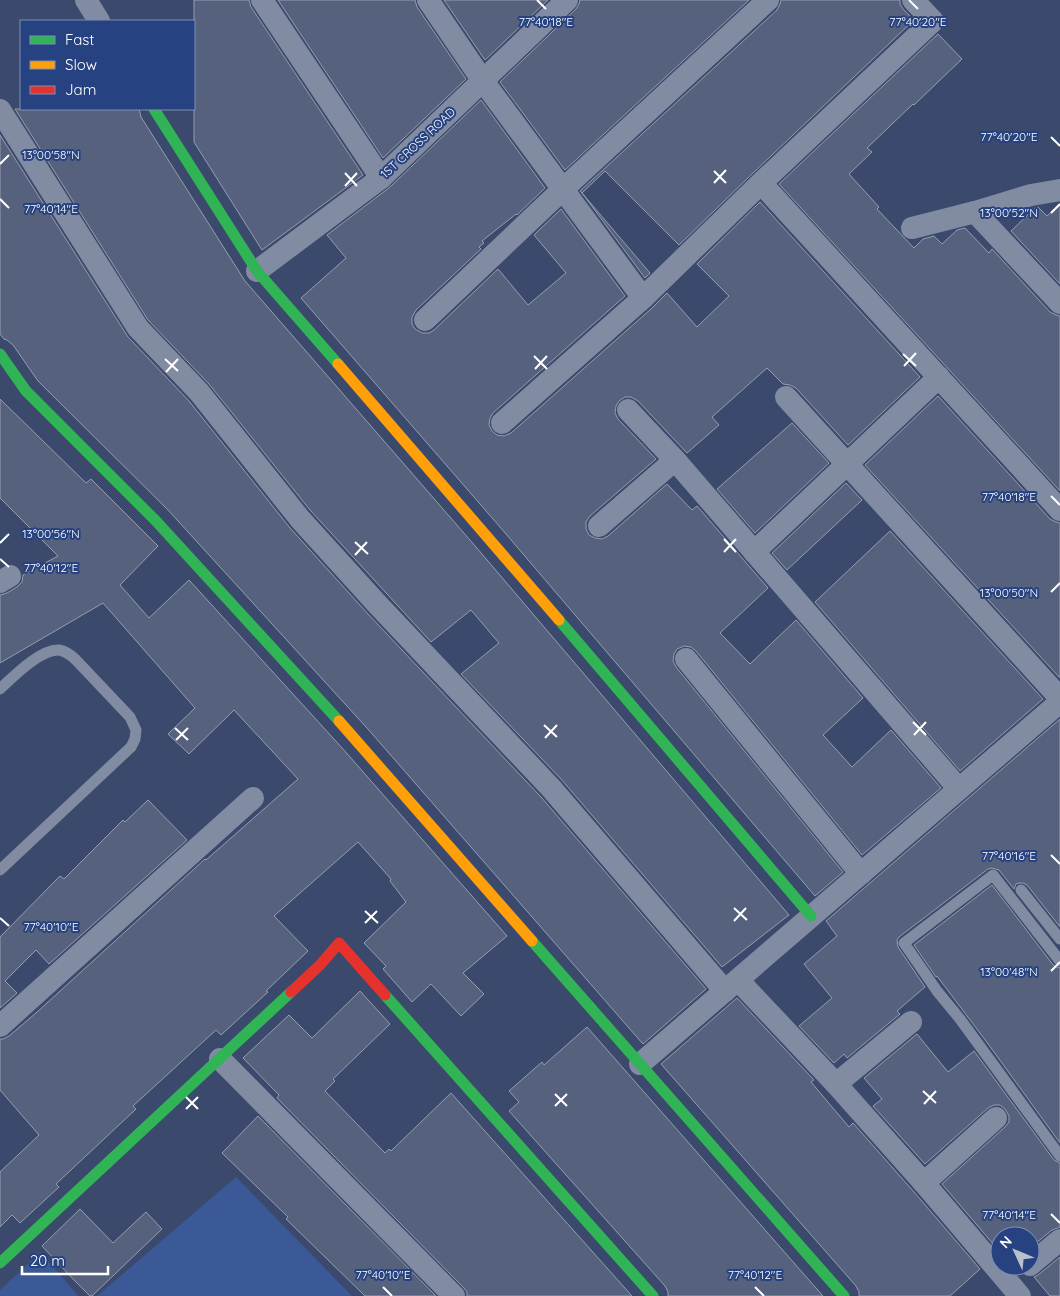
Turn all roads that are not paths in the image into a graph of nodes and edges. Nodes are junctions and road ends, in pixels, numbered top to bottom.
1 (86, 0) edge
2 (262, 0) edge
3 (428, 0) edge
4 (567, 0) edge
5 (768, 0) edge
6 (914, 0) edge
7 (98, 20) edge
8 (483, 81) junction
9 (0, 110) edge
10 (155, 110) edge
11 (381, 178) junction
12 (761, 182) junction
13 (562, 190) junction
14 (1060, 190) edge
15 (975, 212) junction
16 (912, 228) dead end
17 (257, 271) junction
18 (642, 298) junction
19 (1060, 303) edge
20 (425, 320) dead end
21 (0, 354) edge
22 (939, 377) junction
23 (786, 397) dead end
24 (628, 410) dead end
25 (502, 422) dead end
26 (675, 460) junction
27 (847, 464) junction
28 (1060, 510) edge
29 (598, 526) dead end
30 (754, 552) junction
31 (686, 658) dead end
32 (0, 689) edge
33 (1060, 698) edge
34 (1060, 702) edge
35 (959, 789) junction
36 (253, 798) dead end
37 (0, 870) edge
38 (860, 874) junction
39 (1021, 890) dead end
40 (812, 916) junction
41 (1060, 939) edge
42 (1060, 961) edge
43 (732, 985) junction
44 (911, 1022) dead end
45 (0, 1026) edge
46 (220, 1058) junction
47 (640, 1064) junction
48 (836, 1084) junction
49 (996, 1118) dead end
50 (1060, 1156) edge
51 (924, 1183) junction
52 (1060, 1240) edge
53 (1040, 1257) edge
54 (0, 1263) edge
55 (1023, 1276) edge
56 (1015, 1289) edge
57 (454, 1296) edge
58 (653, 1296) edge
59 (844, 1296) edge

1 - 7 street
2 - 11 street
3 - 8 street
4 - 8 street, 1ST CROSS ROAD
5 - 13 street
6 - 12 street
8 - 11 street, 1ST CROSS ROAD
8 - 13 street
9 - 43 street
10 - 17 street
11 - 17 street, 1ST CROSS ROAD
12 - 18 street
12 - 22 street
13 - 18 street
13 - 20 street
14 - 15 street
15 - 16 street
15 - 19 street
17 - 40 street
18 - 25 street
21 - 47 street
22 - 27 street
22 - 28 street
23 - 27 street
24 - 26 street
26 - 29 street
26 - 30 street
27 - 30 street
27 - 33 street
30 - 35 street
31 - 38 street
32 - 37 lane
34 - 35 street
35 - 38 street
36 - 45 street
38 - 40 street
39 - 41 lane
40 - 43 street
42 - 50 lane
43 - 47 street
43 - 48 street
44 - 48 street
46 - 54 street
46 - 57 street
46 - 58 street
47 - 59 street
48 - 51 street
49 - 51 street
51 - 56 street
52 - 53 street
55 - 56 street

